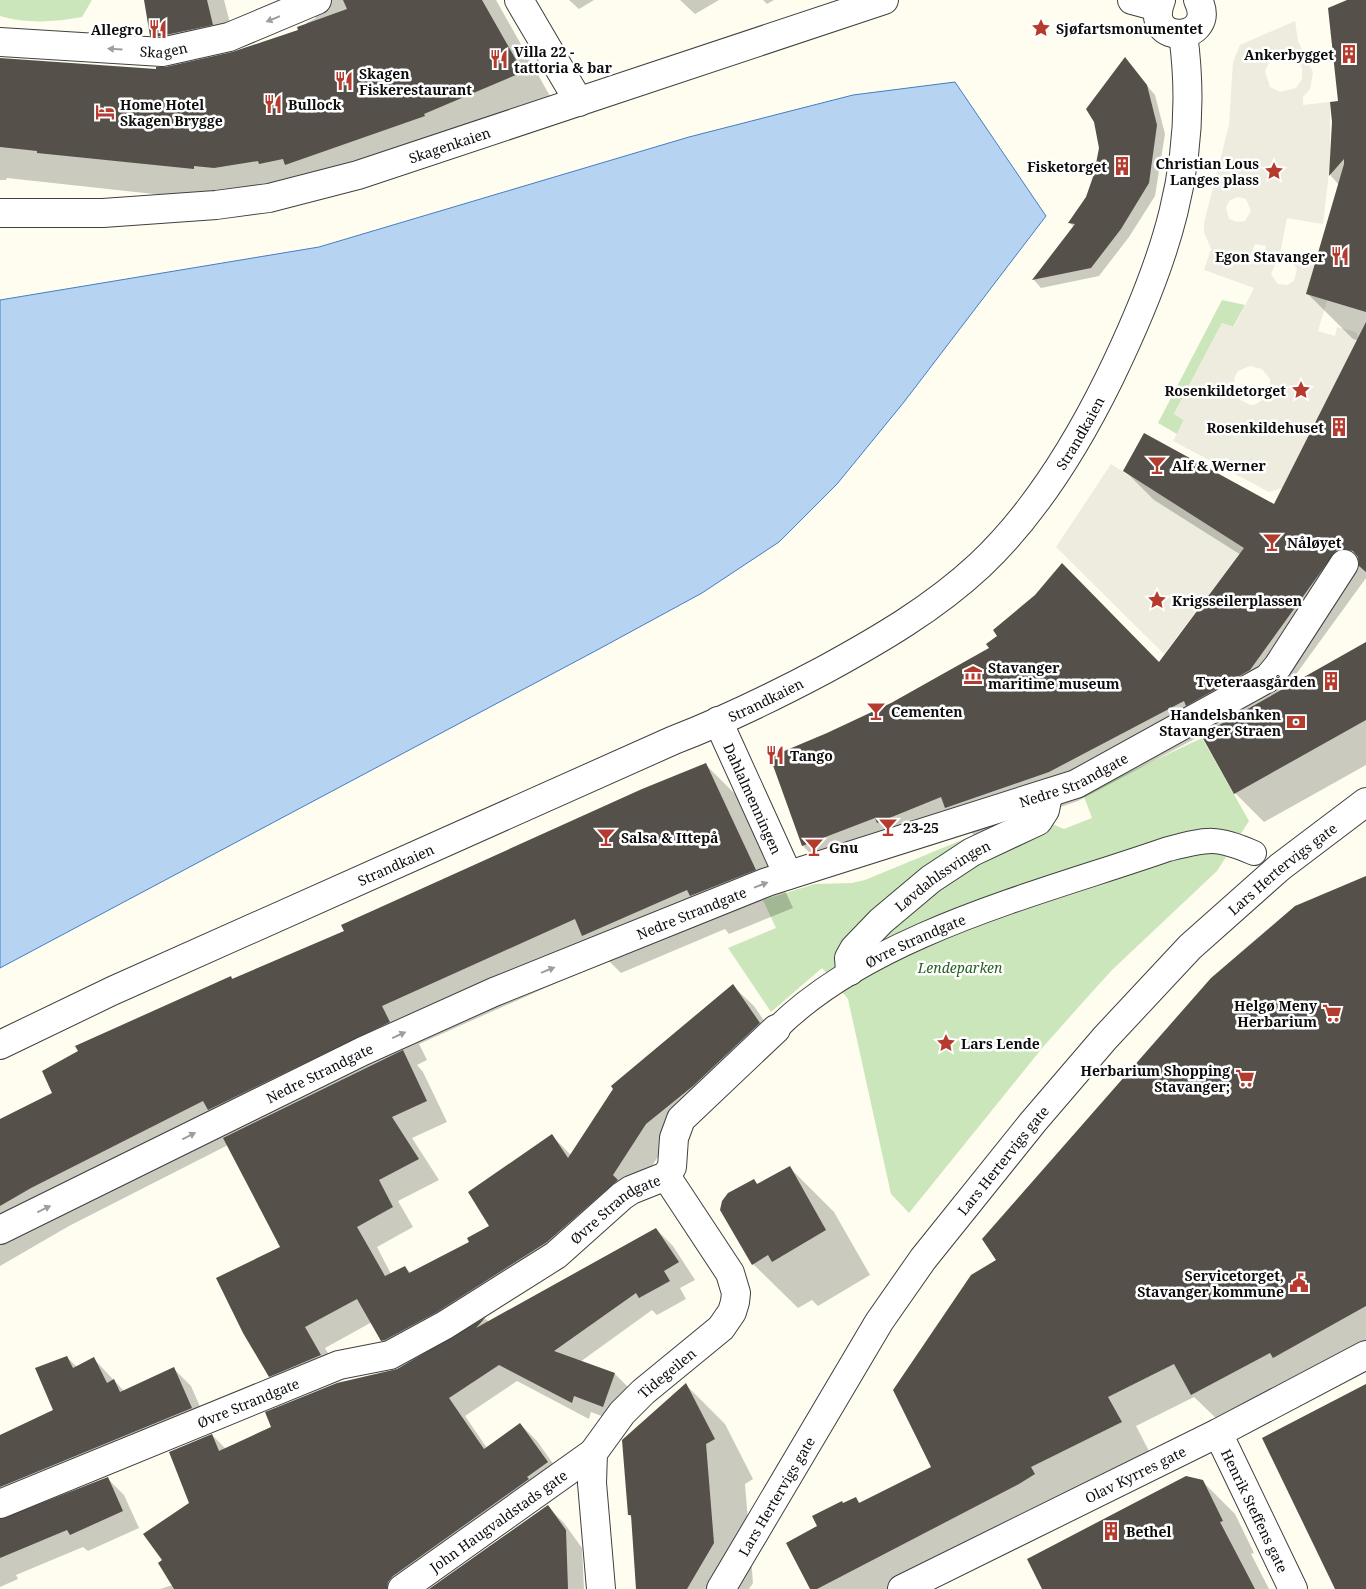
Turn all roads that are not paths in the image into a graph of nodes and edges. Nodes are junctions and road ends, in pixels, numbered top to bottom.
1 (317, 0) edge
2 (519, 0) edge
3 (884, 0) edge
4 (1132, 0) edge
5 (1204, 2) edge
6 (1160, 3) edge
7 (1183, 34) junction
8 (0, 42) edge
9 (579, 102) junction
10 (0, 213) edge
11 (1344, 564) dead end
12 (718, 721) junction
13 (1048, 795) junction
14 (1366, 802) edge
15 (1254, 853) dead end
16 (788, 875) junction
17 (850, 972) junction
18 (776, 1029) joint
19 (0, 1045) edge
20 (666, 1176) junction
21 (0, 1230) edge
22 (1366, 1355) edge
23 (1218, 1433) junction
24 (594, 1453) junction
25 (0, 1504) edge
26 (930, 1582) edge
27 (402, 1589) edge
28 (601, 1589) edge
29 (721, 1589) edge
30 (902, 1589) edge
31 (1294, 1589) edge

1 -> 8 street, Skagen
2 - 9 street
3 - 9 street, Skagenkaien
4 - 6 street
5 - 7 street
6 - 7 street
7 - 12 street, Strandkaien
9 - 10 street, Skagenkaien
11 - 13 street, Nedre Strandgate
12 - 16 street, Dahlalmenningen
12 - 19 street, Strandkaien
13 - 16 street, Nedre Strandgate
13 - 17 street, Løvdahlssvingen
14 - 29 street, Lars Hertervigs gate
15 - 17 street, Øvre Strandgate
21 -> 16 street, Nedre Strandgate
17 - 18 street, Øvre Strandgate
18 - 20 street, Øvre Strandgate
20 - 24 street, Tidegeilen
20 - 25 street, Øvre Strandgate
22 - 23 street, Olav Kyrres gate
23 - 26 street, Olav Kyrres gate
23 - 31 street, Henrik Steffens gate
24 - 27 street, John Haugvaldstads gate
24 - 28 street
26 - 30 street, Olav Kyrres gate

